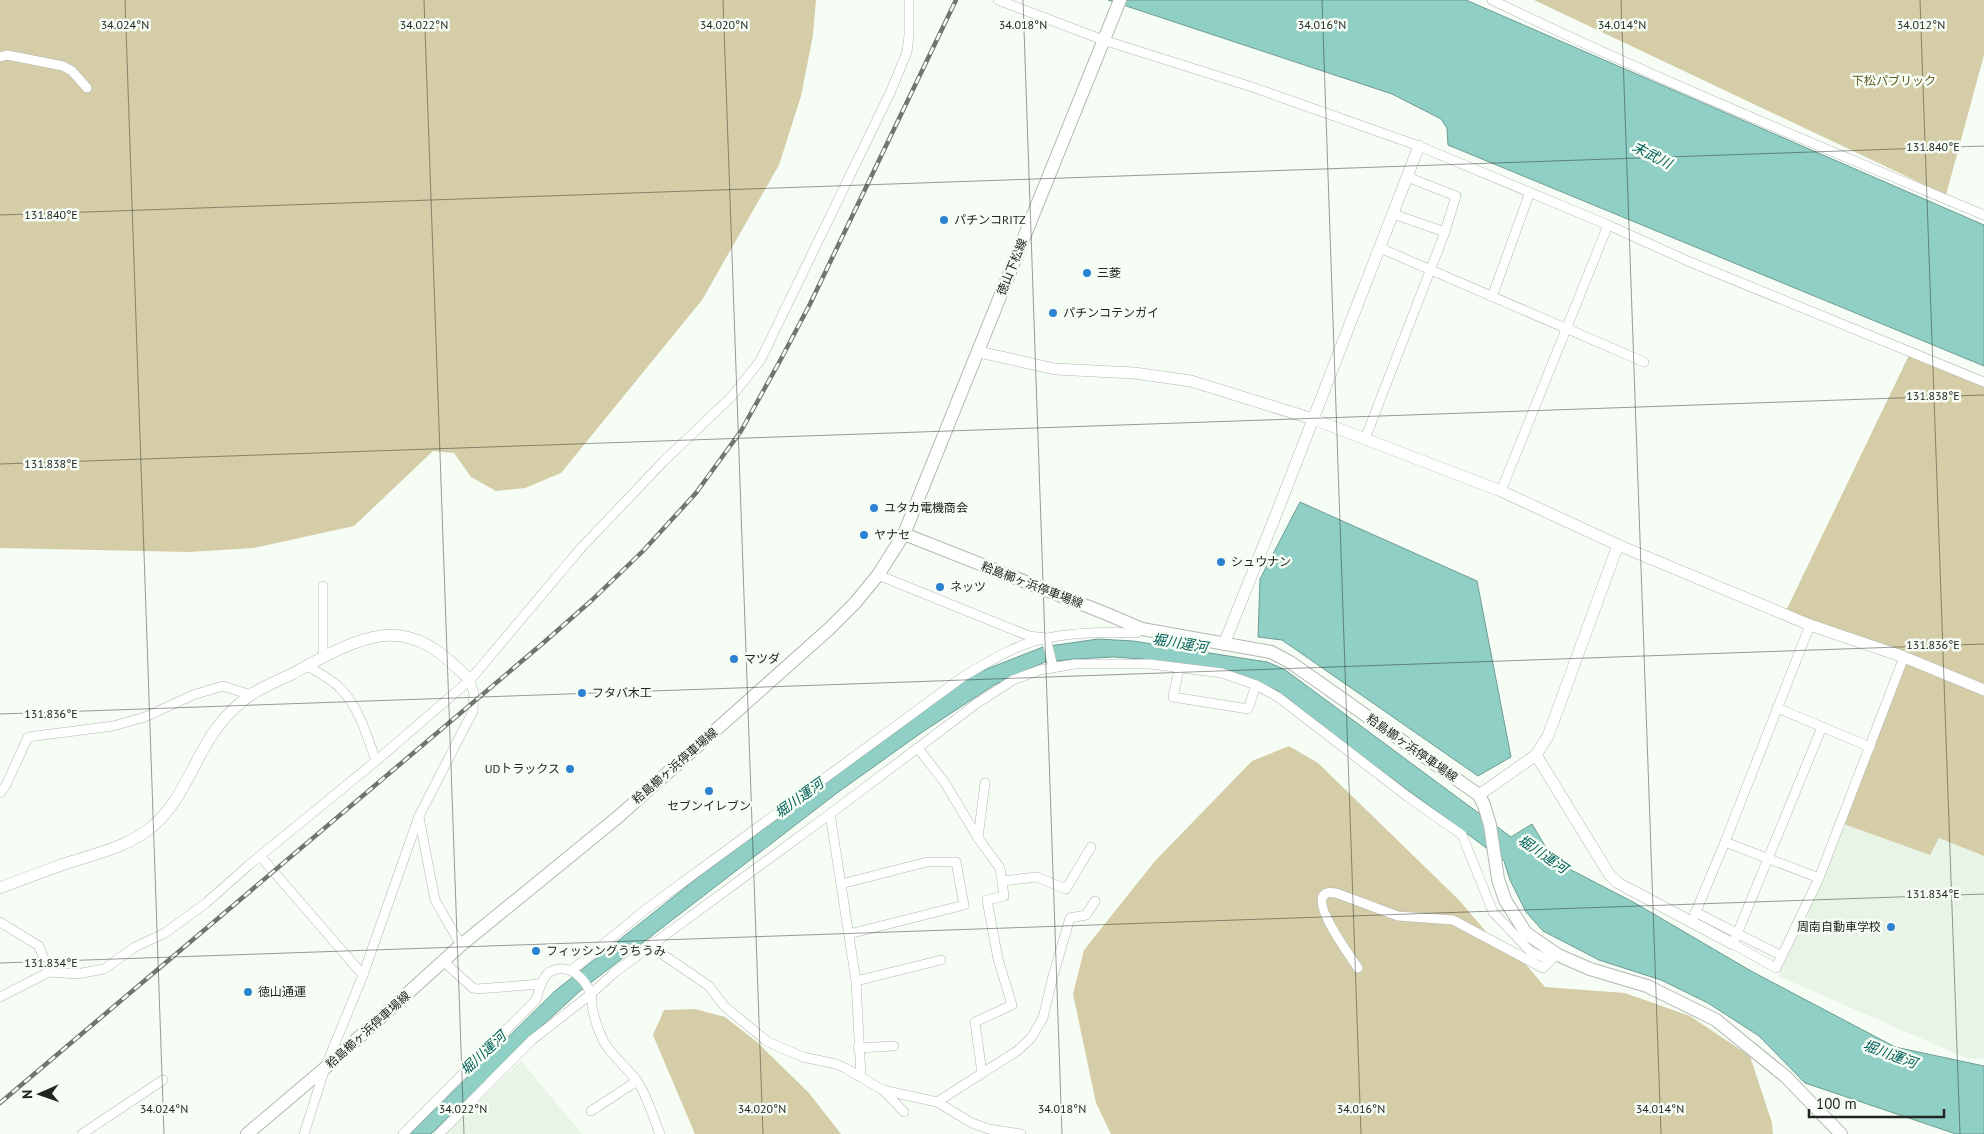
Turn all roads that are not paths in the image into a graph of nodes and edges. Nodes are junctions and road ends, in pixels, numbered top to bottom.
1 (909, 0) edge
2 (998, 0) edge
3 (1120, 0) edge
4 (1492, 0) edge
5 (1103, 40) junction
6 (0, 57) edge
7 (87, 88) dead end
8 (1418, 146) junction
9 (1407, 177) junction
10 (1530, 192) junction
11 (1393, 214) junction
12 (1984, 215) edge
13 (1608, 225) junction
14 (1445, 232) junction
15 (1380, 248) junction
16 (1430, 270) junction
17 (1492, 297) junction
18 (1566, 329) junction
19 (979, 352) junction
20 (1644, 362) dead end
21 (1984, 382) edge
22 (1313, 419) junction
23 (1364, 439) junction
24 (1501, 492) junction
25 (904, 534) junction
26 (1618, 545) junction
27 (878, 576) junction
28 (323, 586) dead end
29 (1810, 625) junction
30 (1142, 629) junction
31 (1047, 640) junction
32 (1224, 644) junction
33 (1904, 657) junction
34 (323, 658) junction
35 (1053, 665) junction
36 (307, 666) junction
37 (1179, 669) junction
38 (470, 680) junction
39 (1256, 685) junction
40 (1984, 690) edge
41 (251, 695) junction
42 (1778, 708) junction
43 (1822, 727) junction
44 (1870, 747) junction
45 (918, 748) junction
46 (1536, 755) junction
47 (376, 762) junction
48 (985, 783) dead end
49 (0, 793) edge
50 (1482, 800) junction
51 (830, 814) junction
52 (419, 816) junction
53 (978, 838) junction
54 (1725, 842) junction
55 (1091, 847) dead end
56 (261, 857) junction
57 (1769, 859) junction
58 (1819, 878) junction
59 (1002, 881) junction
60 (841, 884) junction
61 (0, 888) edge
62 (1095, 901) dead end
63 (1693, 917) junction
64 (0, 922) edge
65 (849, 934) junction
66 (1735, 939) junction
67 (652, 942) junction
68 (461, 945) junction
69 (1782, 956) junction
70 (1554, 957) junction
71 (941, 960) dead end
72 (443, 961) junction
73 (1358, 968) dead end
74 (574, 971) junction
75 (49, 972) junction
76 (363, 975) junction
77 (856, 981) junction
78 (540, 984) junction
79 (590, 991) junction
80 (0, 995) edge
81 (894, 1046) dead end
82 (858, 1048) junction
83 (326, 1068) junction
84 (982, 1073) junction
85 (861, 1077) junction
86 (163, 1080) dead end
87 (637, 1081) junction
88 (883, 1090) junction
89 (937, 1102) junction
90 (591, 1111) dead end
91 (904, 1112) dead end
92 (82, 1134) edge
93 (247, 1134) edge
94 (304, 1134) edge
95 (403, 1134) edge
96 (439, 1134) edge
97 (660, 1134) edge
98 (1020, 1134) edge
99 (1841, 1134) edge

1 - 38 street
2 - 5 street
3 - 5 main road, 徳山下松線
4 - 12 street
5 - 8 street
5 - 19 main road, 徳山下松線
6 - 7 street
8 - 9 street
8 - 10 street
9 - 11 street
9 - 14 street
10 - 13 street
10 - 17 street
11 - 14 street
11 - 15 street
13 - 18 street
13 - 21 street
14 - 16 street
15 - 16 street
15 - 22 street
16 - 17 street
16 - 23 street
17 - 18 street
18 - 20 street
18 - 24 street
19 - 22 street
19 - 25 main road, 徳山下松線
22 - 23 street
22 - 32 street
23 - 24 street
24 - 26 street
25 - 27 main road, 粭島櫛ヶ浜停車場線
25 - 30 main road, 粭島櫛ヶ浜停車場線
26 - 29 street
26 - 46 street
27 - 31 street
27 - 68 main road, 粭島櫛ヶ浜停車場線
28 - 34 street
29 - 33 street
29 - 42 street
30 - 31 street
30 - 32 main road, 粭島櫛ヶ浜停車場線
31 - 35 street
31 - 74 street
32 - 50 main road, 粭島櫛ヶ浜停車場線
33 - 40 street
33 - 44 street
34 - 36 street
34 - 38 street
35 - 37 street
35 - 45 street
36 - 41 street
36 - 47 street
37 - 39 street
37 - 39 street
38 - 47 street
38 - 52 street
39 - 70 street
41 - 49 street
41 - 61 street
42 - 43 street
42 - 54 street
43 - 44 street
43 - 57 street
44 - 58 street
45 - 51 street
45 - 53 street
46 - 50 street
46 - 63 street
47 - 56 street
48 - 53 street
50 - 70 main road
51 - 60 street
51 - 67 street
52 - 68 street
52 - 76 street
53 - 59 street
54 - 57 street
54 - 63 street
55 - 59 street
56 - 75 street
56 - 76 street
57 - 58 street
57 - 66 street
58 - 69 street
59 - 84 street
60 - 65 street
60 - 65 street
62 - 84 street
63 - 66 street
64 - 75 street
65 - 77 street
66 - 69 street
66 - 69 street
67 - 79 street
67 - 85 street
68 - 72 main road, 粭島櫛ヶ浜停車場線
70 - 73 street
70 - 99 main road
71 - 77 street
72 - 78 street
72 - 83 main road, 粭島櫛ヶ浜停車場線
74 - 78 street
74 - 79 street
75 - 80 street
76 - 83 street
77 - 82 street
78 - 95 street
79 - 87 street
79 - 96 street
81 - 82 street
82 - 85 street
83 - 93 main road, 粭島櫛ヶ浜停車場線
83 - 94 street
84 - 89 street
85 - 88 street
86 - 92 street
87 - 90 street
87 - 97 street
88 - 89 street
88 - 91 street
89 - 98 street

